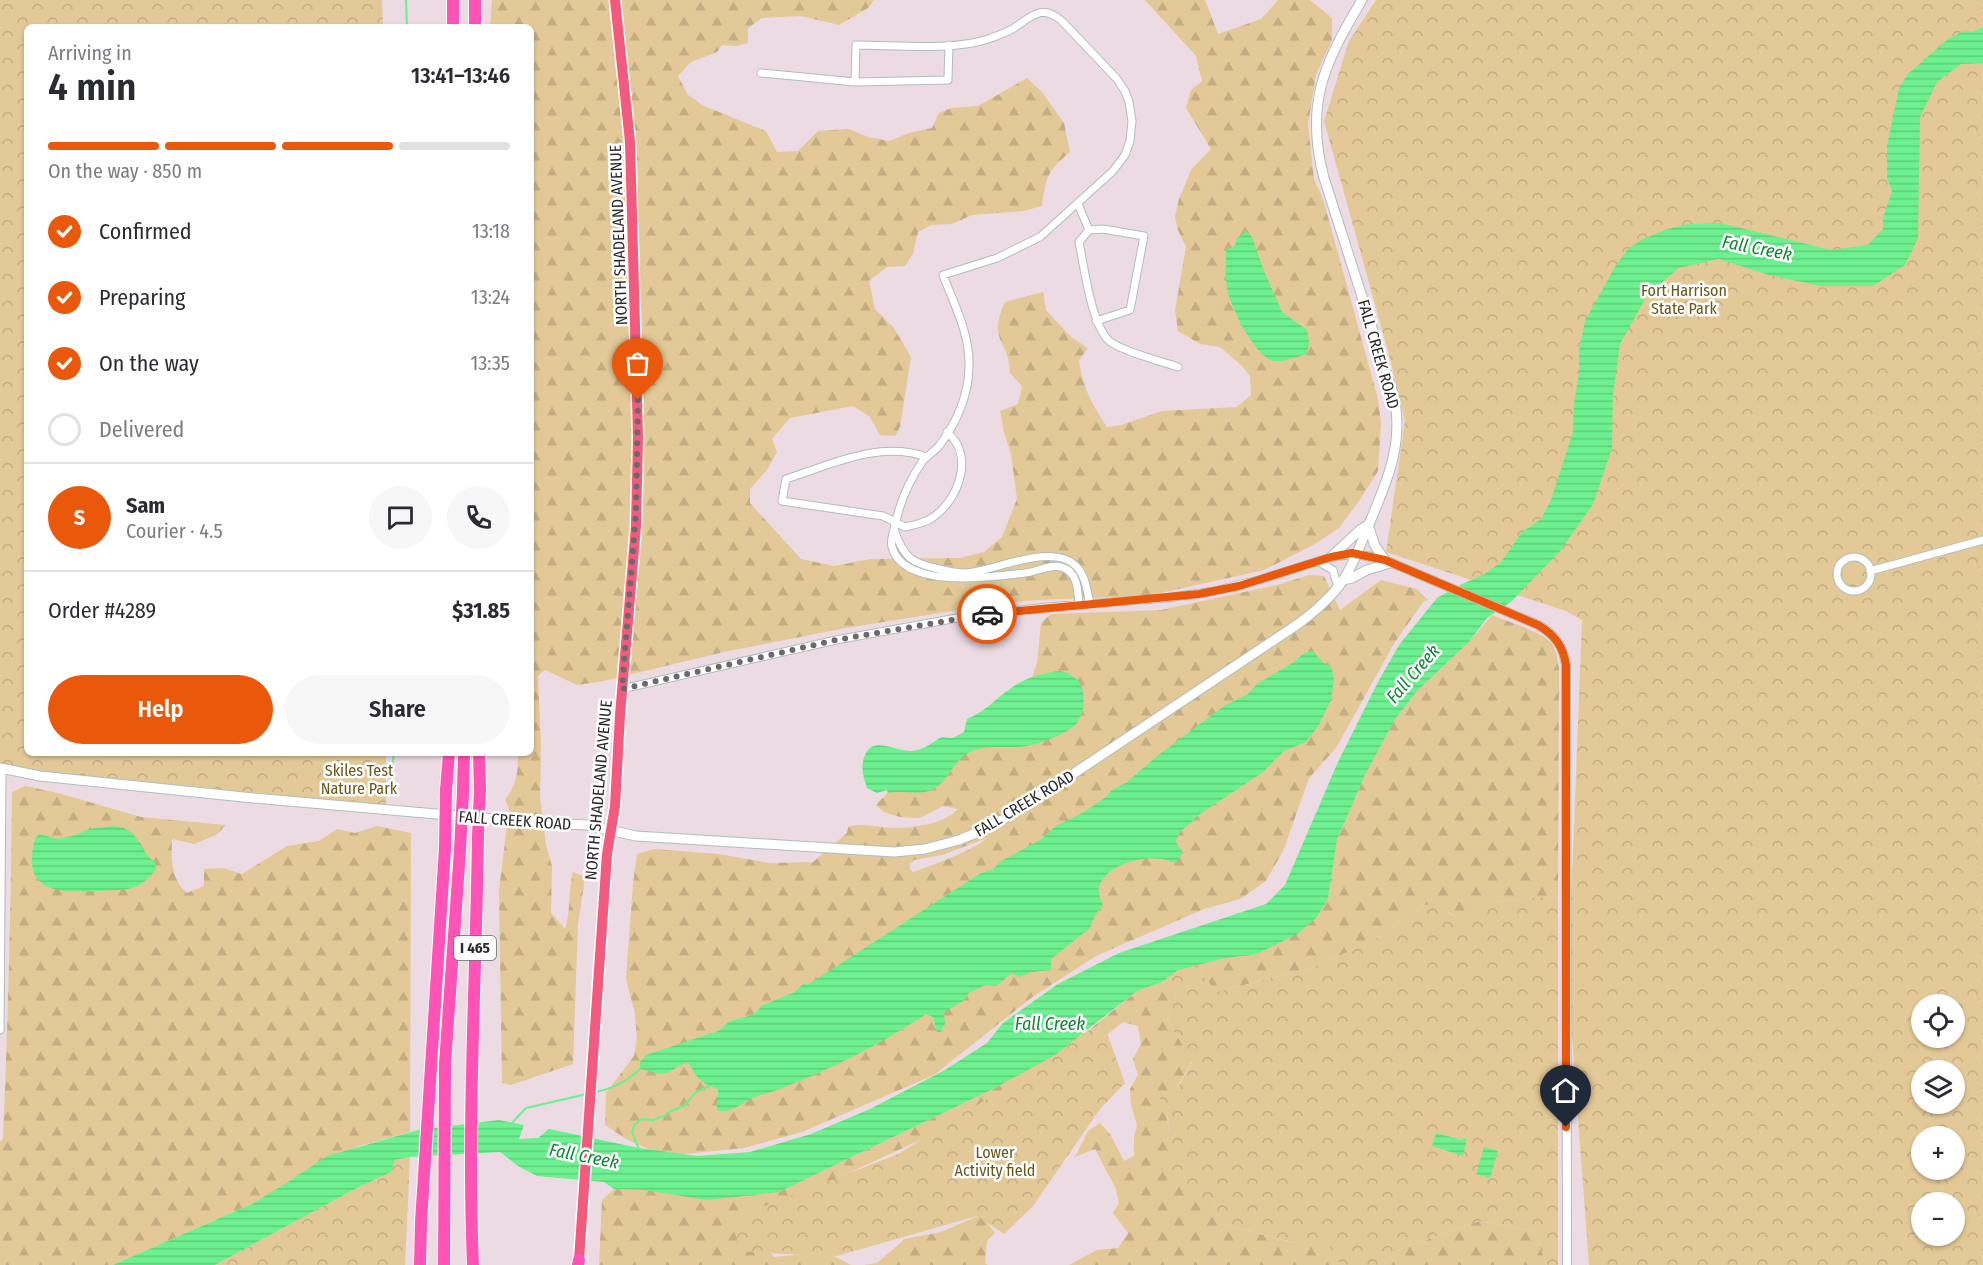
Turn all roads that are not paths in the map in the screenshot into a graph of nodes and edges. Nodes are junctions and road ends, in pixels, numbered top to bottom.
1 (453, 0) edge
2 (475, 0) edge
3 (615, 0) edge
4 (1362, 0) edge
5 (453, 24) edge
6 (475, 24) edge
7 (949, 45) junction
8 (761, 73) dead end
9 (855, 82) junction
10 (1078, 204) junction
11 (1089, 230) junction
12 (1096, 321) junction
13 (1178, 367) dead end
14 (947, 432) junction
15 (926, 457) junction
16 (896, 522) junction
17 (1368, 525) junction
18 (894, 530) junction
19 (1983, 540) edge
20 (1357, 554) junction
21 (1331, 557) junction
22 (1317, 561) junction
23 (1388, 561) junction
24 (1870, 571) junction
25 (1340, 584) junction
26 (1090, 604) junction
27 (1079, 605) junction
28 (622, 689) junction
29 (449, 756) edge
30 (464, 756) edge
31 (479, 756) edge
32 (1, 769) edge
33 (611, 830) junction
34 (0, 1030) edge
35 (438, 1065) junction
36 (579, 1263) edge
37 (420, 1265) edge
38 (444, 1265) edge
39 (473, 1265) edge
40 (1567, 1265) edge

1 - 5 highway
2 - 6 highway
3 - 28 main road, NORTH SHADELAND AVENUE
4 - 17 main road, FALL CREEK ROAD
7 - 9 street
7 - 9 street
7 - 10 street
8 - 9 street
10 - 11 street
10 - 14 street
11 - 12 street
11 - 12 street
12 - 13 street
14 - 15 street
14 - 16 street
15 - 16 street
15 - 16 street
16 - 18 street
17 - 20 main road, FALL CREEK ROAD
17 - 21 main road
17 - 23 main road
18 - 26 street
18 - 27 street
19 - 24 street
20 - 21 street
20 - 23 street
20 - 25 main road, FALL CREEK ROAD
21 - 22 street
22 - 25 street
22 - 26 street
23 - 25 main road
23 - 40 street
24 - 24 street
25 - 33 main road, FALL CREEK ROAD
26 - 27 street
27 - 28 street
28 - 33 main road, NORTH SHADELAND AVENUE
29 - 35 highway, bridge
30 - 35 highway, I 465, bridge
31 - 39 highway, I 465, bridge
32 - 33 main road, FALL CREEK ROAD
32 - 34 street
33 - 36 main road, NORTH SHADELAND AVENUE
35 - 37 highway
35 - 38 highway, I 465

